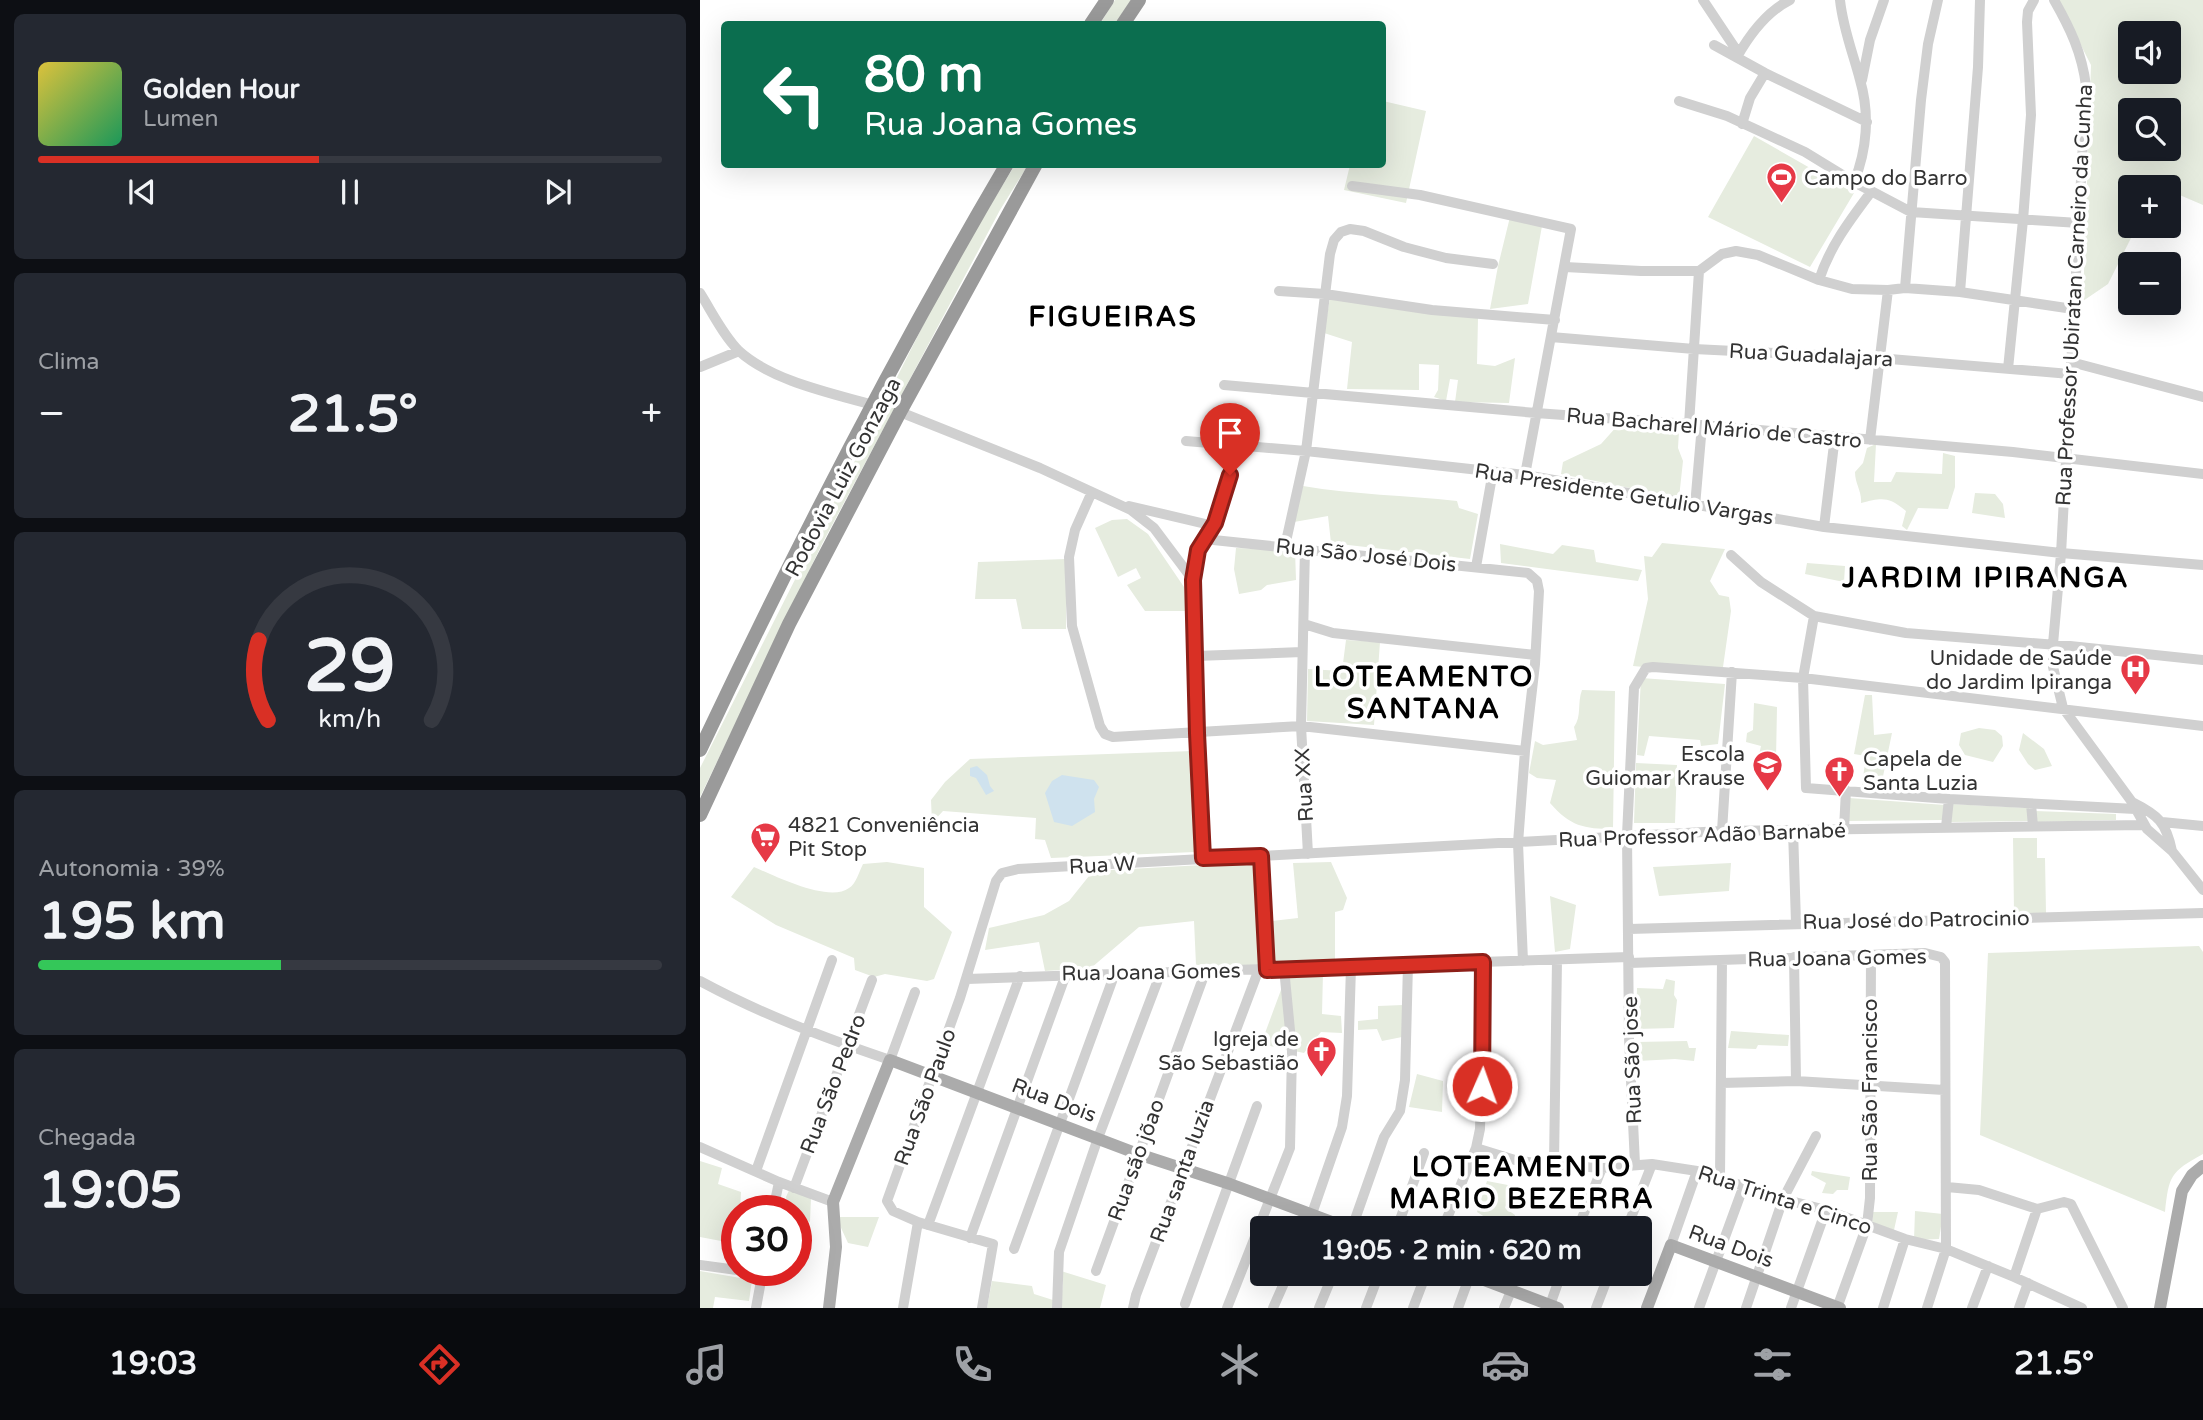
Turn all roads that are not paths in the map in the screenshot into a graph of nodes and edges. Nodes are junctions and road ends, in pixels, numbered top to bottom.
1 (1107, 0) edge
2 (1139, 0) edge
3 (1703, 0) edge
4 (1790, 0) edge
5 (1840, 0) edge
6 (1884, 0) edge
7 (1938, 0) edge
8 (1980, 0) edge
9 (2034, 0) edge
10 (2054, 0) edge
11 (1777, 3) edge
12 (1093, 21) edge
13 (1125, 21) edge
14 (1714, 45) dead end
15 (1738, 55) junction
16 (1765, 73) junction
17 (1861, 82) junction
18 (1679, 101) dead end
19 (1867, 121) junction
20 (1742, 124) junction
21 (1005, 168) edge
22 (1034, 168) edge
23 (1854, 183) junction
24 (1352, 186) dead end
25 (1871, 192) junction
26 (1911, 212) junction
27 (1967, 217) junction
28 (2023, 220) junction
29 (2079, 223) junction
30 (1493, 264) dead end
31 (1565, 267) junction
32 (1699, 271) junction
33 (1819, 280) junction
34 (1905, 288) junction
35 (1888, 290) junction
36 (1279, 291) dead end
37 (1960, 292) junction
38 (700, 293) edge
39 (1325, 294) junction
40 (2016, 299) junction
41 (2073, 309) junction
42 (1555, 320) junction
43 (1551, 337) junction
44 (1694, 349) junction
45 (739, 351) junction
46 (1878, 358) junction
47 (2071, 362) junction
48 (700, 367) edge
49 (2008, 369) junction
50 (2070, 374) junction
51 (1224, 385) dead end
52 (1314, 392) junction
53 (2203, 397) edge
54 (873, 405) junction
55 (900, 412) junction
56 (1536, 414) junction
57 (1689, 424) junction
58 (1702, 425) junction
59 (1835, 436) junction
60 (1186, 440) dead end
61 (1870, 440) junction
62 (1236, 446) junction
63 (1306, 451) junction
64 (2066, 460) junction
65 (1493, 471) junction
66 (2203, 474) edge
67 (1525, 475) junction
68 (1091, 494) junction
69 (1122, 505) junction
70 (1695, 506) junction
71 (1214, 526) junction
72 (1824, 527) junction
73 (1204, 539) junction
74 (1285, 546) junction
75 (1305, 548) junction
76 (2061, 554) junction
77 (1731, 555) dead end
78 (2203, 565) edge
79 (1476, 567) junction
80 (1193, 580) junction
81 (1814, 616) junction
82 (1304, 624) junction
83 (2053, 645) junction
84 (1302, 652) junction
85 (1535, 655) junction
86 (1196, 656) junction
87 (2203, 660) edge
88 (1732, 672) junction
89 (1803, 678) junction
90 (2063, 708) junction
91 (1301, 726) junction
92 (2203, 726) edge
93 (1197, 733) junction
94 (700, 750) edge
95 (1525, 751) junction
96 (1846, 790) junction
97 (1950, 799) junction
98 (2031, 804) junction
99 (2134, 806) junction
100 (700, 815) edge
101 (2162, 822) junction
102 (2144, 825) junction
103 (2033, 826) junction
104 (2203, 826) edge
105 (1946, 827) junction
106 (1844, 829) junction
107 (1793, 830) junction
108 (1722, 831) junction
109 (1627, 835) junction
110 (1518, 843) junction
111 (2172, 851) junction
112 (1308, 854) junction
113 (1261, 856) junction
114 (1203, 858) junction
115 (1002, 873) joint
116 (2203, 890) edge
117 (2203, 913) edge
118 (1797, 923) junction
119 (1629, 929) junction
120 (1871, 955) junction
121 (1794, 957) junction
122 (832, 960) dead end
123 (1557, 960) junction
124 (1629, 960) junction
125 (1722, 960) junction
126 (1523, 961) junction
127 (1483, 962) junction
128 (1408, 964) junction
129 (1351, 967) junction
130 (1284, 968) junction
131 (1206, 970) junction
132 (1263, 970) junction
133 (1161, 972) junction
134 (1115, 973) junction
135 (1066, 974) junction
136 (1020, 976) junction
137 (967, 979) junction
138 (872, 980) dead end
139 (700, 981) edge
140 (915, 992) dead end
141 (806, 1029) junction
142 (848, 1046) junction
143 (890, 1060) junction
144 (933, 1076) junction
145 (1796, 1081) junction
146 (1721, 1083) junction
147 (1870, 1086) junction
148 (1944, 1090) junction
149 (977, 1092) junction
150 (1257, 1106) dead end
151 (1018, 1107) junction
152 (1061, 1124) junction
153 (1816, 1136) dead end
154 (1098, 1138) junction
155 (700, 1147) edge
156 (1476, 1148) junction
157 (1424, 1153) dead end
158 (1138, 1154) junction
159 (1554, 1163) junction
160 (1635, 1164) junction
161 (1652, 1164) junction
162 (2203, 1166) edge
163 (1602, 1168) junction
164 (1184, 1170) junction
165 (755, 1171) junction
166 (1697, 1171) junction
167 (1720, 1177) junction
168 (779, 1182) junction
169 (1230, 1184) junction
170 (1744, 1185) junction
171 (1947, 1187) junction
172 (794, 1188) junction
173 (776, 1195) edge
174 (1270, 1199) junction
175 (1783, 1199) junction
176 (833, 1202) junction
177 (2038, 1209) junction
178 (1826, 1210) junction
179 (1312, 1215) junction
180 (1315, 1216) edge
181 (1354, 1216) edge
182 (1400, 1216) edge
183 (1448, 1216) edge
184 (1583, 1216) edge
185 (1632, 1216) edge
186 (923, 1223) junction
187 (1867, 1225) junction
188 (970, 1237) junction
189 (1905, 1239) junction
190 (1671, 1245) junction
191 (1014, 1249) dead end
192 (1946, 1249) junction
193 (1716, 1261) junction
194 (700, 1265) edge
195 (1988, 1266) junction
196 (721, 1268) edge
197 (1096, 1271) dead end
198 (1758, 1276) junction
199 (2014, 1277) junction
200 (2028, 1283) junction
201 (760, 1286) edge
202 (1283, 1286) edge
203 (1328, 1286) edge
204 (1374, 1286) edge
205 (1421, 1286) edge
206 (1465, 1286) edge
207 (1499, 1286) edge
208 (1558, 1286) edge
209 (1604, 1286) edge
210 (1511, 1291) junction
211 (1797, 1292) junction
212 (1185, 1304) dead end
213 (2064, 1304) edge
214 (1552, 1307) edge
215 (757, 1308) edge
216 (829, 1308) edge
217 (902, 1308) edge
218 (982, 1308) edge
219 (1057, 1308) edge
220 (1133, 1308) edge
221 (1227, 1308) edge
222 (1273, 1308) edge
223 (1319, 1308) edge
224 (1366, 1308) edge
225 (1413, 1308) edge
226 (1458, 1308) edge
227 (1504, 1308) edge
228 (1596, 1308) edge
229 (1647, 1308) edge
230 (1699, 1308) edge
231 (1746, 1308) edge
232 (1791, 1308) edge
233 (1838, 1308) edge
234 (1883, 1308) edge
235 (1927, 1308) edge
236 (1972, 1308) edge
237 (2019, 1308) edge
238 (2082, 1308) edge
239 (2123, 1308) edge
240 (2160, 1308) edge

1 - 12 highway
2 - 13 highway
3 - 15 street
4 - 11 street
5 - 17 street
6 - 17 street
7 - 26 street
8 - 27 street
9 - 28 street
10 - 29 street, Rua Professor Ubiratan Carneiro da Cunha
11 - 15 street
14 - 15 street
15 - 16 street
16 - 19 street
16 - 20 street
17 - 19 street
18 - 20 street
19 - 23 street
20 - 23 street
21 - 54 highway, Rodovia Luiz Gonzaga
22 - 55 highway, Rodovia Luiz Gonzaga
23 - 25 street
24 - 31 street
25 - 26 street
25 - 33 street
26 - 27 street
26 - 34 street
27 - 28 street
27 - 37 street
28 - 29 street
28 - 40 street
29 - 41 street, Rua Professor Ubiratan Carneiro da Cunha
30 - 39 street
31 - 32 street
31 - 42 street
32 - 33 street
32 - 44 street
33 - 35 street
34 - 35 street
34 - 37 street
35 - 46 street
36 - 39 street
37 - 40 street
38 - 45 street
39 - 42 street
39 - 52 street
40 - 41 street
40 - 49 street
41 - 47 street, Rua Professor Ubiratan Carneiro da Cunha
42 - 43 street
43 - 44 street, Rua Guadalajara
43 - 56 street
44 - 46 street, Rua Guadalajara
44 - 57 street
45 - 48 street
45 - 54 street
46 - 49 street, Rua Guadalajara
46 - 61 street
47 - 50 street, Rua Professor Ubiratan Carneiro da Cunha
47 - 53 street
49 - 50 street, Rua Guadalajara
50 - 64 street, Rua Professor Ubiratan Carneiro da Cunha
51 - 52 street, Rua Bacharel Mário de Castro
52 - 56 street, Rua Bacharel Mário de Castro
52 - 63 street
54 - 94 highway, Rodovia Luiz Gonzaga
55 - 68 street
55 - 100 highway, Rodovia Luiz Gonzaga
56 - 57 street, Rua Bacharel Mário de Castro
56 - 67 street
57 - 58 street, Rua Bacharel Mário de Castro
58 - 59 street, Rua Bacharel Mário de Castro
58 - 70 street
59 - 61 street, Rua Bacharel Mário de Castro
59 - 72 street
60 - 62 street, Rua Presidente Getulio Vargas
61 - 64 street, Rua Bacharel Mário de Castro
62 - 63 street, Rua Presidente Getulio Vargas
62 - 71 street
63 - 65 street, Rua Presidente Getulio Vargas
63 - 74 street
64 - 66 street, Rua Bacharel Mário de Castro
64 - 76 street, Rua Professor Ubiratan Carneiro da Cunha
65 - 67 street, Rua Presidente Getulio Vargas
65 - 79 street
67 - 70 street, Rua Presidente Getulio Vargas
68 - 69 street
68 - 93 street
69 - 71 street
69 - 80 street
70 - 72 street, Rua Presidente Getulio Vargas
71 - 73 street
72 - 76 street, Rua Presidente Getulio Vargas
73 - 74 street, Rua São José Dois
73 - 80 street
74 - 75 street, Rua São José Dois
75 - 79 street, Rua São José Dois
75 - 82 street, Rua XX
76 - 78 street, Rua Presidente Getulio Vargas
76 - 83 street, Rua Professor Ubiratan Carneiro da Cunha
77 - 81 street
79 - 85 street, Rua São José Dois
80 - 86 street
81 - 83 street
81 - 89 street
82 - 84 street, Rua XX
82 - 85 street
83 - 87 street
83 - 90 street, Rua Professor Ubiratan Carneiro da Cunha
84 - 86 street
84 - 91 street, Rua XX
85 - 95 street
86 - 93 street
88 - 89 street
88 - 108 street
88 - 109 street, Rua São jose
89 - 90 street
89 - 96 street
90 - 92 street
90 - 99 street
91 - 93 street
91 - 95 street
91 - 112 street, Rua XX
93 - 114 street
95 - 110 street
96 - 97 street
96 - 106 street
97 - 98 street
97 - 105 street
98 - 99 street
98 - 103 street
99 - 101 street
99 - 102 street
101 - 104 street
101 - 111 street
102 - 103 street, Rua Professor Adão Barnabé
102 - 111 street
103 - 105 street, Rua Professor Adão Barnabé
105 - 106 street, Rua Professor Adão Barnabé
106 - 107 street, Rua Professor Adão Barnabé
107 - 108 street, Rua Professor Adão Barnabé
107 - 118 street
108 - 109 street, Rua Professor Adão Barnabé
109 - 110 street, Rua Professor Adão Barnabé
109 - 119 street, Rua São jose
110 - 112 street, Rua Professor Adão Barnabé
110 - 126 street
111 - 116 street
112 - 113 street, Rua Professor Adão Barnabé
113 - 114 street, Rua W
113 - 132 street
114 - 115 street, Rua W
115 - 137 street, Rua São Paulo
117 - 118 street, Rua José do Patrocinio
118 - 119 street, Rua José do Patrocinio
119 - 124 street, Rua São jose
120 - 121 street, Rua Joana Gomes
120 - 147 street, Rua São Francisco
120 - 148 street, Rua Joana Gomes
121 - 125 street, Rua Joana Gomes
121 - 145 street
122 - 141 street
123 - 124 street, Rua Joana Gomes
123 - 126 street, Rua Joana Gomes
123 - 159 street
124 - 125 street, Rua Joana Gomes
124 - 160 street, Rua São jose
125 - 146 street
126 - 127 street, Rua Joana Gomes
127 - 128 street, Rua Joana Gomes
127 - 156 street
128 - 129 street, Rua Joana Gomes
128 - 181 street
129 - 130 street, Rua Joana Gomes
129 - 179 street
130 - 132 street, Rua Joana Gomes
130 - 174 street
131 - 132 street, Rua Joana Gomes
131 - 133 street, Rua Joana Gomes
131 - 158 street, Rua são jõao
132 - 164 street, Rua santa luzia
133 - 134 street, Rua Joana Gomes
133 - 154 street
134 - 135 street, Rua Joana Gomes
134 - 152 street
135 - 136 street, Rua Joana Gomes
135 - 151 street
136 - 137 street, Rua Joana Gomes
136 - 149 street
137 - 144 street, Rua São Paulo
138 - 142 street, Rua São Pedro
139 - 141 street, Rua Dois
140 - 143 street
141 - 142 street, Rua Dois
141 - 165 street
142 - 143 street, Rua Dois
142 - 172 street, Rua São Pedro
143 - 144 main road, Rua Dois
143 - 176 main road
144 - 149 main road, Rua Dois
144 - 186 street, Rua São Paulo
145 - 146 street
145 - 147 street
146 - 167 street
147 - 148 street
147 - 187 street, Rua São Francisco
148 - 171 street, Rua Joana Gomes
149 - 151 main road, Rua Dois
149 - 186 street
150 - 169 street
151 - 152 main road, Rua Dois
151 - 188 street
152 - 154 main road, Rua Dois
152 - 191 street
153 - 175 street
154 - 158 main road, Rua Dois
154 - 219 street
155 - 165 street
156 - 159 street, Rua Trinta e Cinco
156 - 183 street
157 - 182 street
158 - 164 main road, Rua Dois
158 - 197 street, Rua são jõao
159 - 163 street, Rua Trinta e Cinco
160 - 161 street, Rua Trinta e Cinco
160 - 163 street, Rua Trinta e Cinco
161 - 166 street, Rua Trinta e Cinco
161 - 185 street
162 - 240 main road
163 - 184 street
164 - 169 main road, Rua Dois
164 - 220 street, Rua santa luzia
165 - 168 street
166 - 167 street, Rua Trinta e Cinco
166 - 190 street
167 - 170 street, Rua Trinta e Cinco
168 - 172 street
168 - 173 street
169 - 174 main road, Rua Dois
169 - 212 street
170 - 175 street, Rua Trinta e Cinco
170 - 193 street
171 - 177 street
171 - 192 street, Rua Joana Gomes
172 - 176 street
174 - 179 main road, Rua Dois
174 - 221 street
175 - 178 street, Rua Trinta e Cinco
175 - 198 street
176 - 216 main road
177 - 199 street
177 - 239 street
178 - 187 street, Rua Trinta e Cinco
178 - 211 street
179 - 180 main road, Rua Dois
186 - 188 street, Rua São Paulo
186 - 217 street
187 - 189 street, Rua Trinta e Cinco
187 - 233 street, Rua São Francisco
188 - 218 street, Rua São Paulo
189 - 192 street, Rua Trinta e Cinco
189 - 234 street
190 - 193 main road, Rua Dois
190 - 229 main road, Rua Dois
192 - 195 street, Rua Trinta e Cinco
192 - 235 street, Rua Joana Gomes
193 - 198 main road, Rua Dois
193 - 230 street
194 - 196 street
195 - 199 street, Rua Trinta e Cinco
195 - 236 street
198 - 211 main road, Rua Dois
198 - 231 street
199 - 200 street, Rua Trinta e Cinco
200 - 213 street, Rua Trinta e Cinco
200 - 237 street
201 - 215 street
202 - 222 street
203 - 223 street
204 - 224 street
205 - 225 street
206 - 226 street
207 - 210 main road
208 - 214 street
209 - 228 street
210 - 214 main road
210 - 227 street
211 - 232 street
211 - 233 main road, Rua Dois
213 - 238 street, Rua Trinta e Cinco

